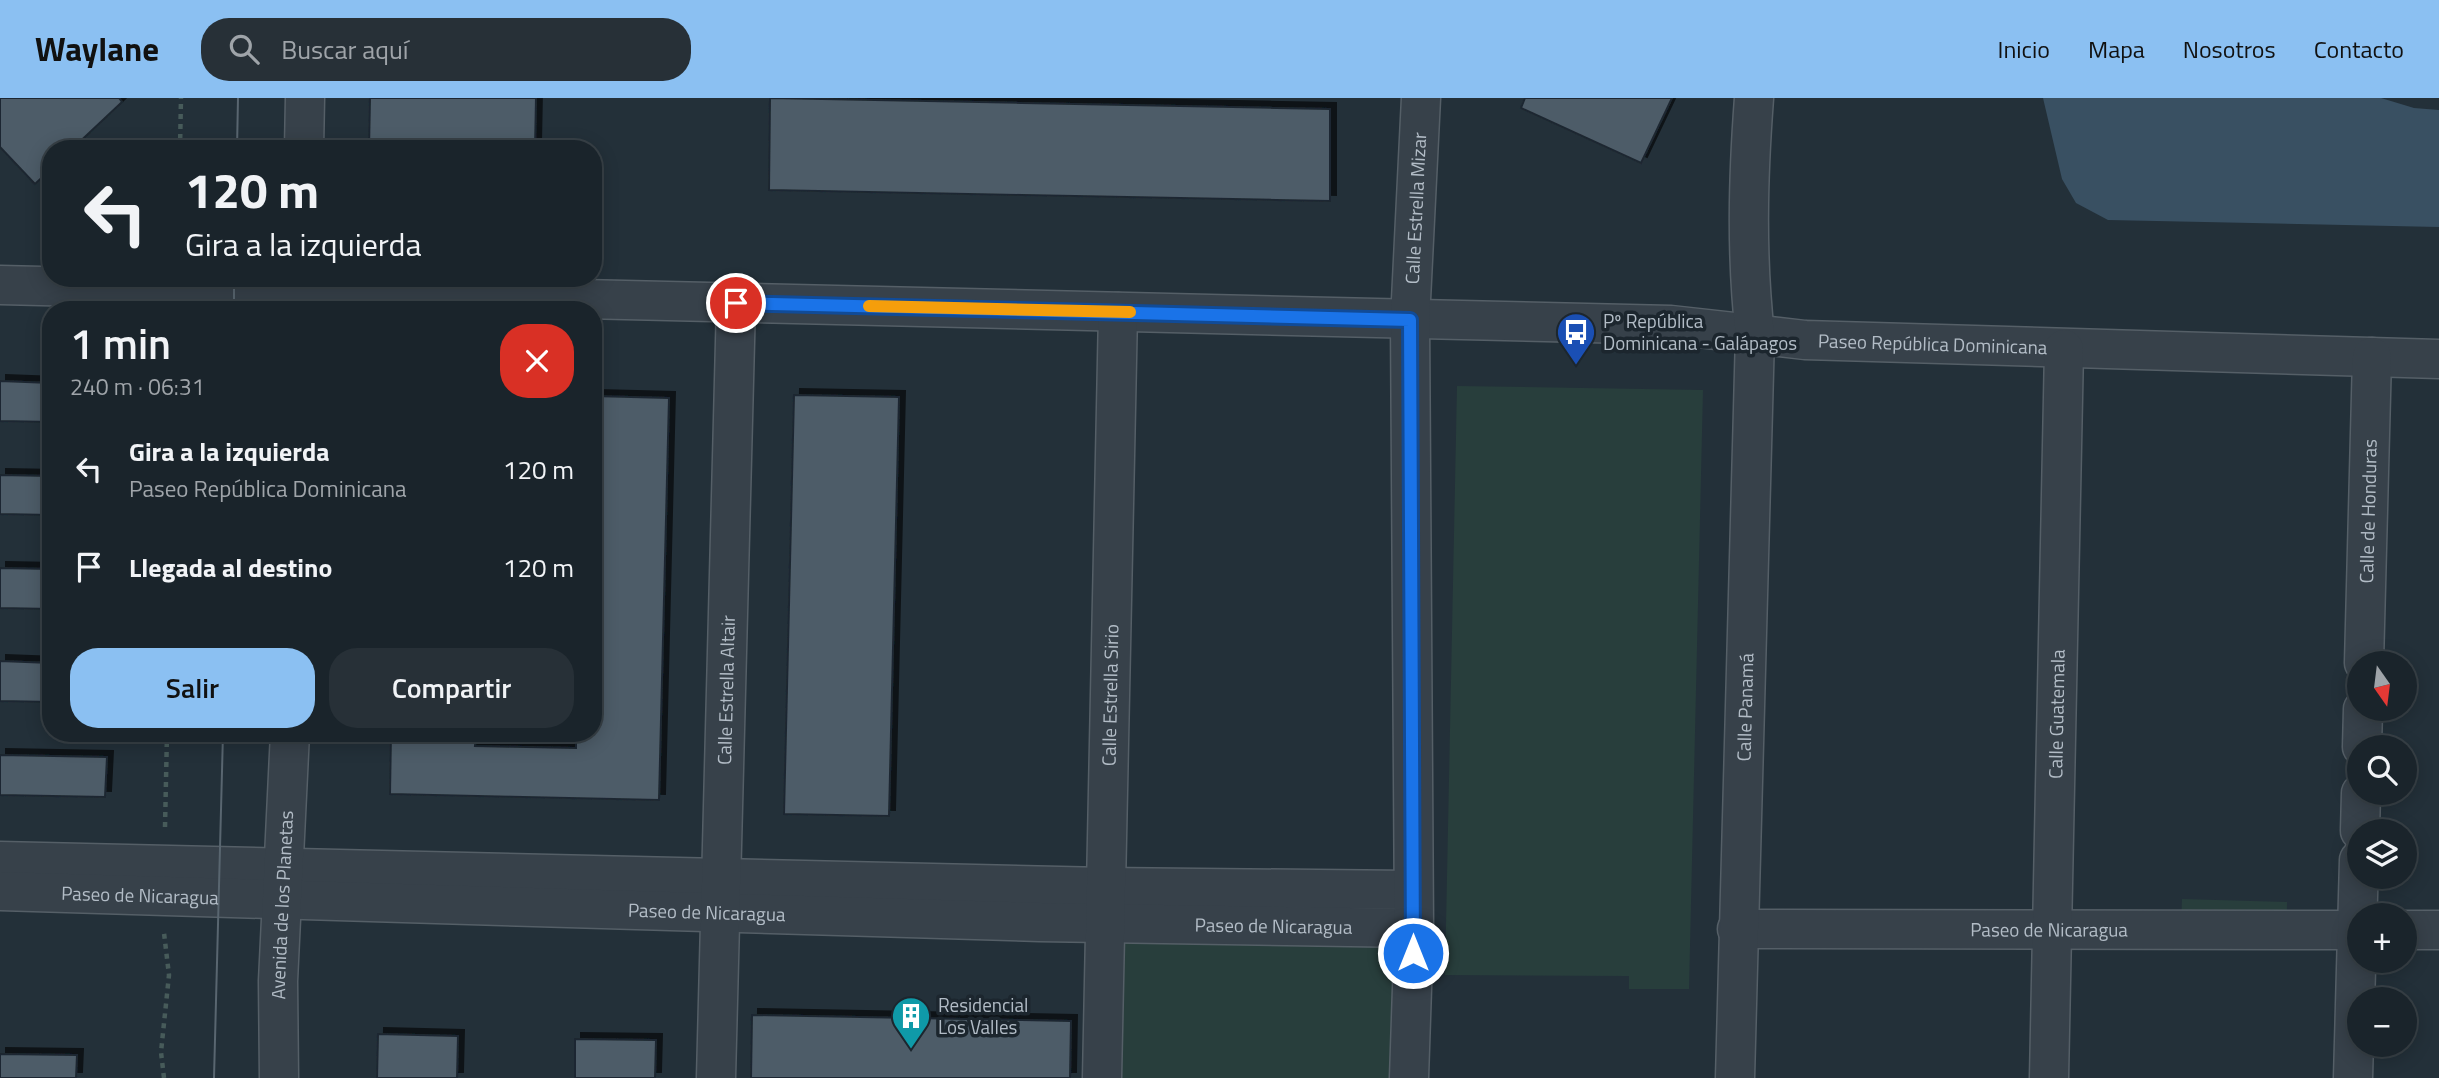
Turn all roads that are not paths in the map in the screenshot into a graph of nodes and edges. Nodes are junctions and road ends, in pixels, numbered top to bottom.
1 (305, 98) edge
2 (1421, 98) edge
3 (1754, 98) edge
4 (304, 140) edge
5 (0, 285) edge
6 (42, 286) edge
7 (75, 287) edge
8 (299, 293) edge
9 (736, 303) junction
10 (1118, 312) junction
11 (1410, 320) junction
12 (1755, 335) junction
13 (2064, 349) junction
14 (2372, 357) junction
15 (2439, 359) edge
16 (2364, 651) edge
17 (290, 742) edge
18 (0, 861) edge
19 (161, 880) junction
20 (284, 882) junction
21 (1412, 890) junction
22 (0, 891) edge
23 (720, 894) junction
24 (1105, 904) junction
25 (1414, 928) junction
26 (2053, 928) junction
27 (1737, 929) junction
28 (2347, 930) edge
29 (2417, 930) edge
30 (2439, 930) edge
31 (2357, 973) edge
32 (279, 1078) edge
33 (716, 1078) edge
34 (1102, 1078) edge
35 (1409, 1078) edge
36 (1735, 1078) edge
37 (2049, 1078) edge
38 (2353, 1078) edge

1 - 4 street
2 - 11 street, Calle Estrella Mizar
3 - 12 street, Calle Panamá
5 - 6 street, Paseo República Dominicana
7 - 8 street, Paseo República Dominicana
8 - 9 street, Paseo República Dominicana
9 - 10 street, Paseo República Dominicana
9 - 23 street, Calle Estrella Altair
10 - 11 street, Paseo República Dominicana
10 - 24 street, Calle Estrella Sirio
11 - 12 street, Paseo República Dominicana
11 - 21 street, Calle Estrella Mizar
12 - 13 street, Paseo República Dominicana
12 - 27 street, Calle Panamá
13 - 14 street, Paseo República Dominicana
13 - 26 street, Calle Guatemala
14 - 15 street, Paseo República Dominicana
14 - 16 street, Calle de Honduras
17 - 20 street, Avenida de los Planetas
18 - 19 street, Paseo de Nicaragua
19 - 20 street, Paseo de Nicaragua
19 - 22 street, Paseo de Nicaragua
20 - 23 street, Paseo de Nicaragua
20 - 32 street, Avenida de los Planetas
21 - 24 street, Paseo de Nicaragua
21 - 25 street, Calle Estrella Mizar
23 - 24 street, Paseo de Nicaragua
23 - 33 street, Calle Estrella Altair
24 - 25 street, Paseo de Nicaragua
24 - 34 street, Calle Estrella Sirio
25 - 35 street, Calle Estrella Mizar
26 - 27 street, Paseo de Nicaragua
26 - 28 street, Paseo de Nicaragua
26 - 37 street, Calle Guatemala
27 - 36 street, Calle Panamá
29 - 30 street
31 - 38 street

